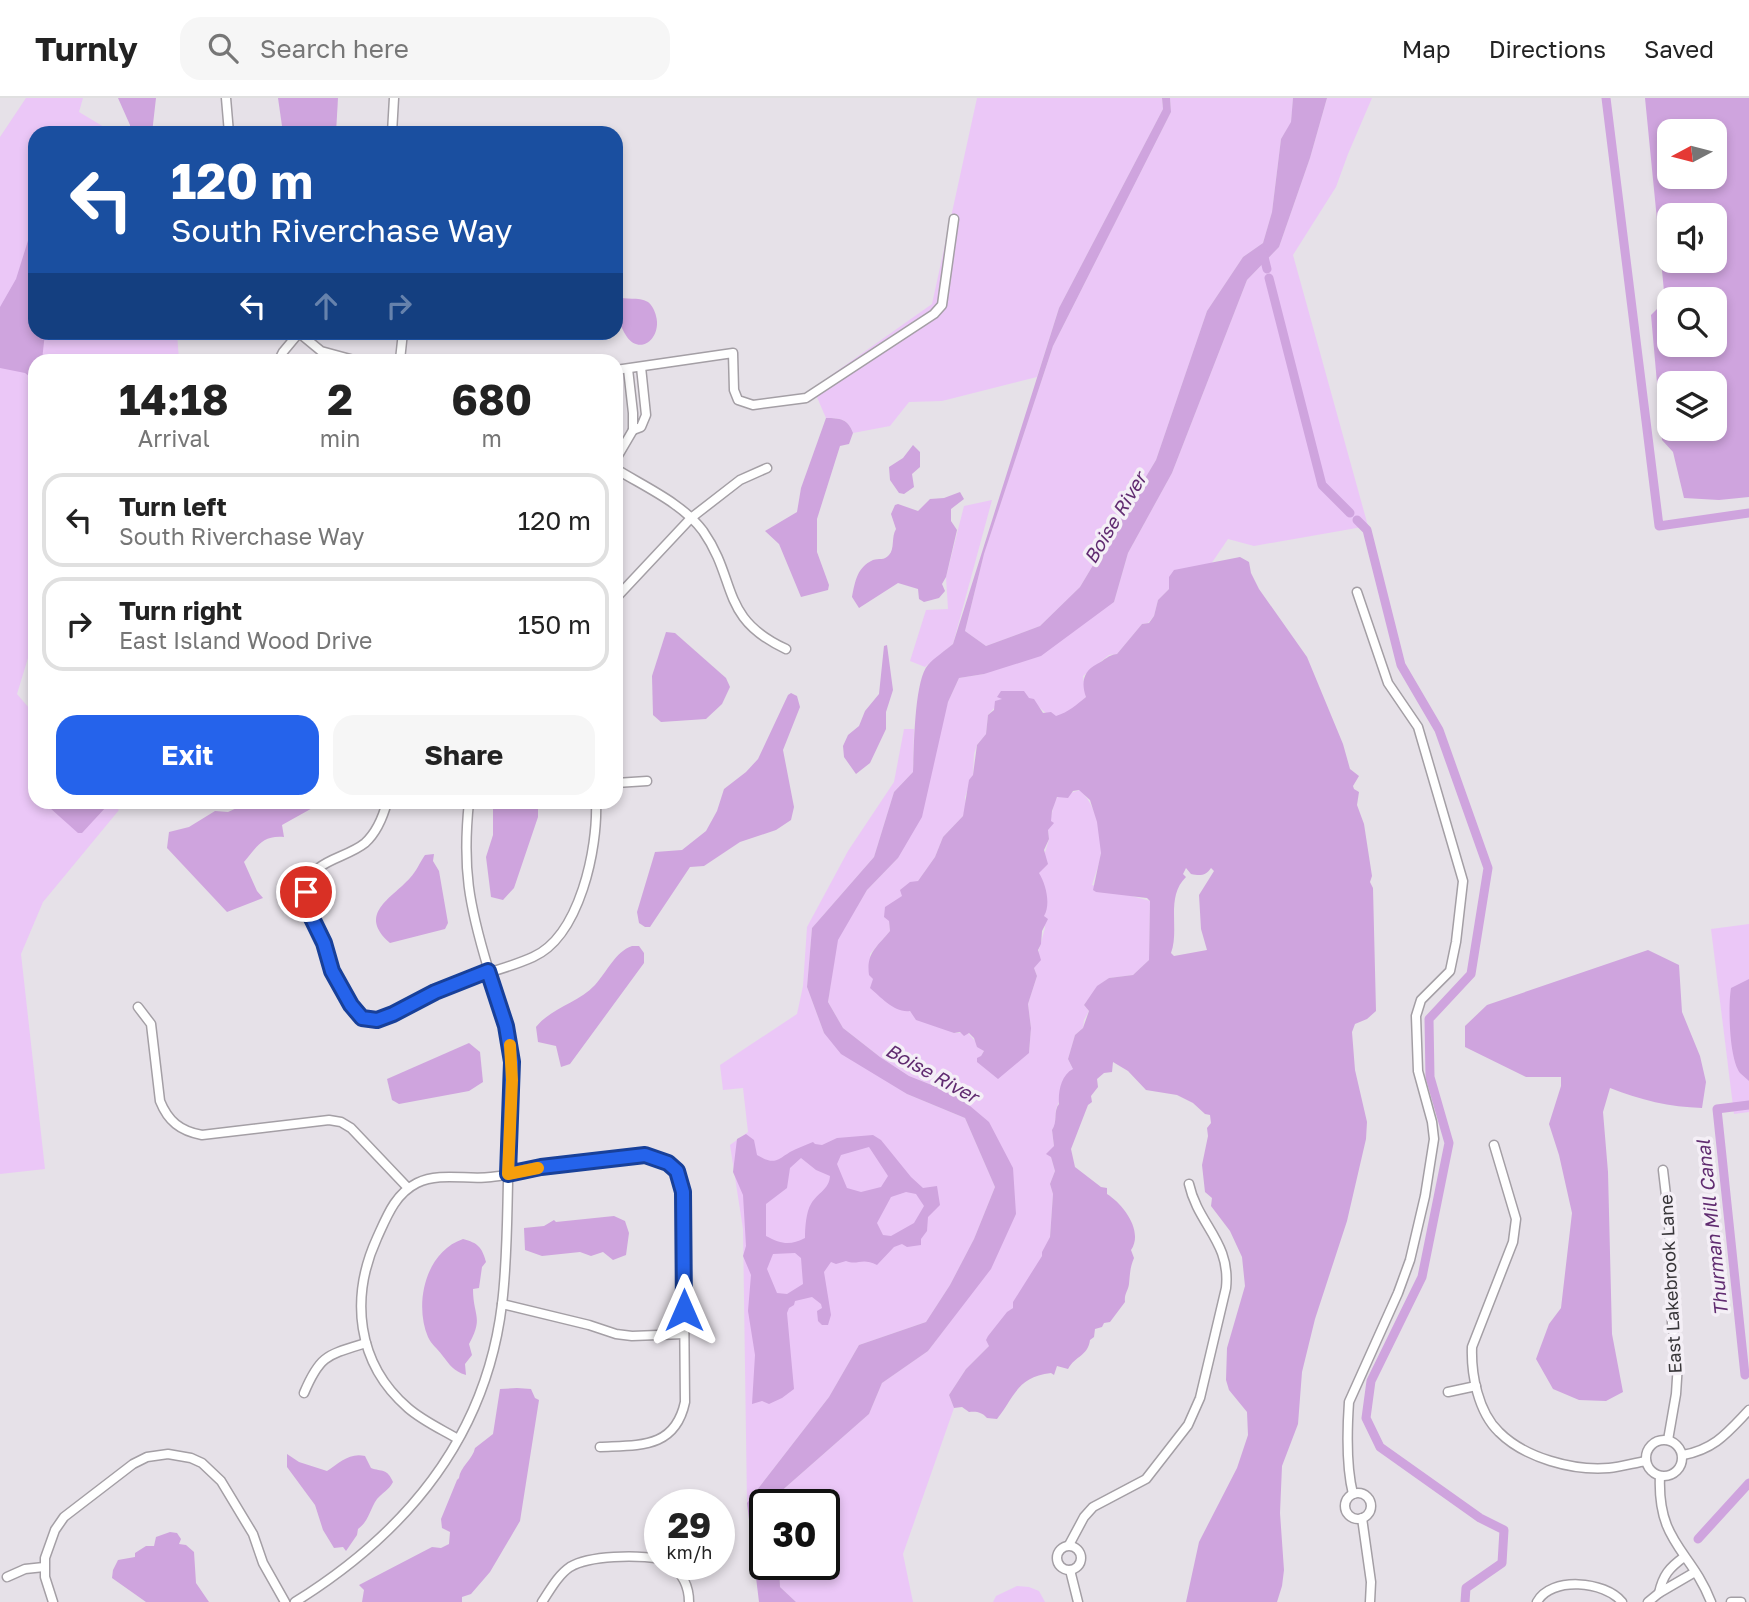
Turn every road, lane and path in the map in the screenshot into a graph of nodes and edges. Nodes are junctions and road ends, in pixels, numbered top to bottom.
1 (226, 98) edge
2 (394, 98) edge
3 (228, 126) edge
4 (392, 126) edge
5 (954, 219) dead end
6 (292, 340) edge
7 (307, 340) edge
8 (282, 354) edge
9 (332, 354) edge
10 (641, 367) junction
11 (623, 369) edge
12 (628, 369) junction
13 (633, 430) junction
14 (623, 447) edge
15 (767, 468) dead end
16 (623, 473) edge
17 (691, 518) junction
18 (623, 591) edge
19 (1357, 592) dead end
20 (786, 649) dead end
21 (647, 781) dead end
22 (623, 783) edge
23 (384, 809) edge
24 (468, 809) edge
25 (596, 809) edge
26 (488, 971) junction
27 (138, 1007) dead end
28 (1494, 1145) dead end
29 (1663, 1170) dead end
30 (508, 1174) junction
31 (1189, 1184) dead end
32 (408, 1188) junction
33 (502, 1304) junction
34 (684, 1334) junction
35 (366, 1343) junction
36 (1476, 1386) junction
37 (1448, 1392) dead end
38 (304, 1393) dead end
39 (1749, 1410) edge
40 (458, 1438) junction
41 (1668, 1440) junction
42 (600, 1447) dead end
43 (1683, 1455) junction
44 (1646, 1461) junction
45 (1660, 1476) junction
46 (1353, 1494) junction
47 (1362, 1518) junction
48 (1069, 1545) junction
49 (644, 1557) edge
50 (1684, 1557) junction
51 (44, 1567) junction
52 (1070, 1570) junction
53 (1695, 1572) junction
54 (6, 1577) dead end
55 (684, 1580) edge
56 (1659, 1593) junction
57 (53, 1602) edge
58 (285, 1602) edge
59 (295, 1602) edge
60 (542, 1602) edge
61 (689, 1602) edge
62 (1078, 1602) edge
63 (1370, 1602) edge
64 (1537, 1602) edge
65 (1622, 1602) edge
66 (1648, 1602) edge
67 (1711, 1602) edge
68 (1731, 1602) edge
69 (1741, 1602) edge

1 - 3 street
2 - 4 street
5 - 10 street
6 - 8 street
7 - 9 street
10 - 12 street
10 - 13 street
11 - 12 street
12 - 13 street
13 - 14 street
15 - 17 street
16 - 17 street
17 - 18 street
17 - 20 street
19 - 46 street
21 - 22 street
23 - 26 street
24 - 26 street
25 - 26 street
26 - 30 street
27 - 32 street
28 - 36 street
29 - 41 street, East Lakebrook Lane
30 - 32 street
30 - 33 street
30 - 34 street
31 - 48 street
32 - 35 street
33 - 34 street
33 - 40 street
34 - 42 street
35 - 38 street
35 - 40 street
36 - 37 street
36 - 44 street
39 - 43 street
40 - 59 street
41 - 43 street
41 - 44 street
43 - 45 street
44 - 45 street
45 - 50 street
46 - 47 street
46 - 47 street
47 - 63 street
48 - 52 street
48 - 52 street
49 - 60 street
50 - 53 street
50 - 56 street
51 - 54 street
51 - 57 street
51 - 58 street
52 - 62 street
53 - 56 street
53 - 67 street
55 - 61 street
56 - 66 street
64 - 65 street
68 - 69 street

